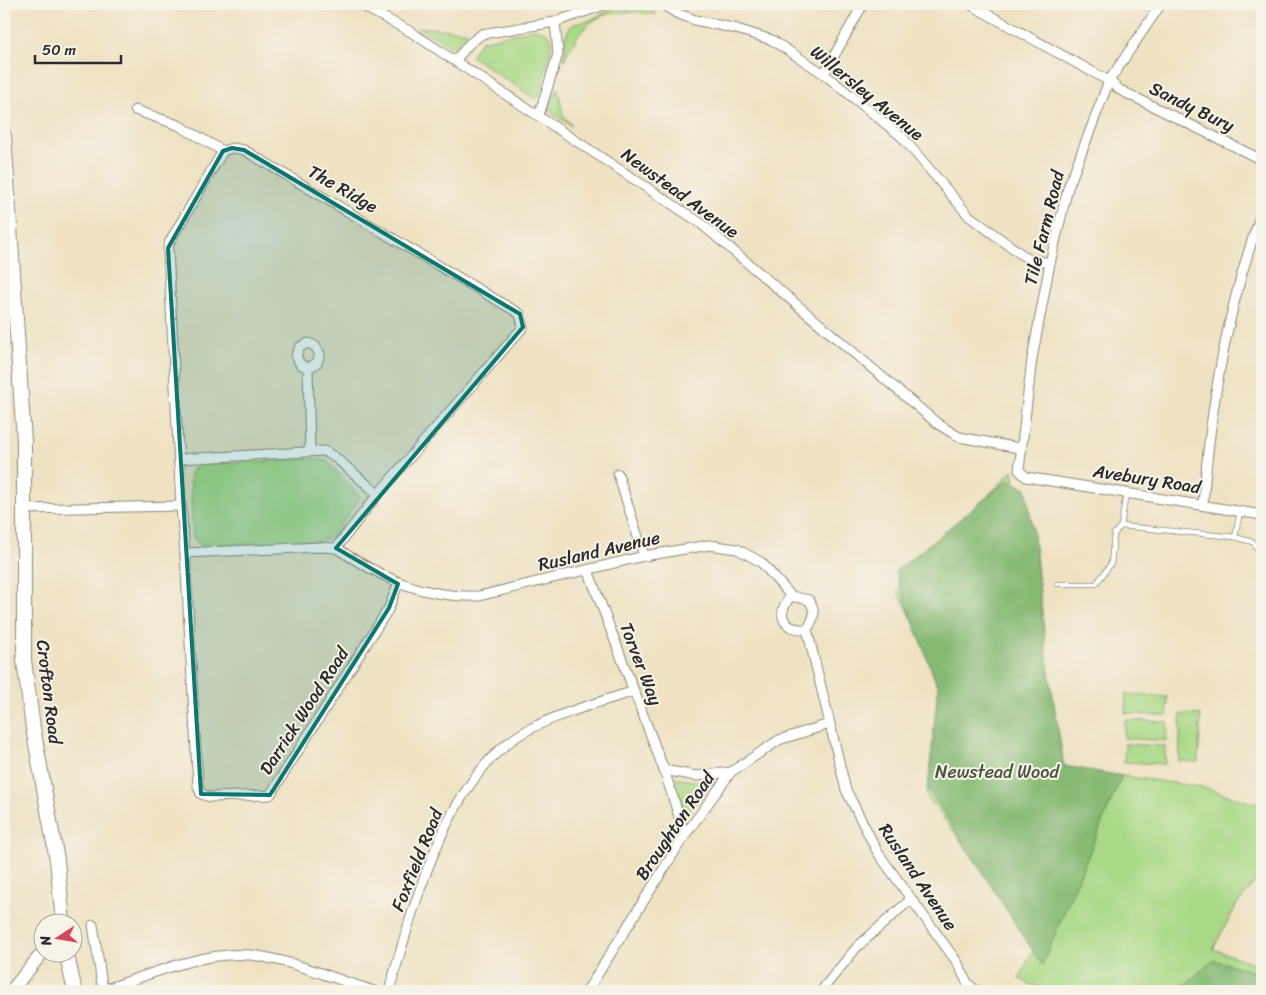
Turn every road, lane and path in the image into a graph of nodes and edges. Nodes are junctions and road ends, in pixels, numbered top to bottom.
1 (359, 4) edge
2 (607, 4) edge
3 (662, 4) edge
4 (863, 4) edge
5 (969, 4) edge
6 (1161, 4) edge
7 (555, 22) junction
8 (455, 61) junction
9 (824, 74) junction
10 (1109, 81) junction
11 (135, 110) dead end
12 (539, 115) junction
13 (4, 134) edge
14 (223, 151) junction
15 (1262, 160) edge
16 (1262, 212) edge
17 (7, 222) edge
18 (8, 239) edge
19 (1050, 263) junction
20 (308, 368) dead end
21 (1020, 448) junction
22 (310, 450) junction
23 (179, 459) junction
24 (618, 474) dead end
25 (1026, 477) joint
26 (1126, 493) junction
27 (378, 494) junction
28 (1203, 504) junction
29 (181, 506) junction
30 (24, 509) junction
31 (1240, 511) junction
32 (1262, 515) edge
33 (1121, 526) junction
34 (1235, 537) junction
35 (336, 548) junction
36 (185, 553) junction
37 (644, 556) junction
38 (1262, 556) edge
39 (588, 570) junction
40 (398, 584) junction
41 (1057, 584) dead end
42 (791, 596) junction
43 (807, 628) junction
44 (634, 691) junction
45 (829, 724) junction
46 (664, 770) junction
47 (731, 772) junction
48 (685, 835) junction
49 (910, 900) junction
50 (62, 912) edge
51 (92, 925) dead end
52 (35, 962) edge
53 (68, 962) edge
54 (103, 990) edge
55 (11, 991) edge
56 (75, 991) edge
57 (374, 991) edge
58 (389, 991) edge
59 (587, 991) edge
60 (821, 991) edge
61 (977, 991) edge

1 - 8 street, Newstead Avenue
2 - 7 street
3 - 9 street, Willersley Avenue
4 - 9 street
5 - 10 street, Sandy Bury
6 - 10 street, Tile Farm Road
7 - 8 street
7 - 12 street
8 - 12 street, Newstead Avenue
9 - 19 street, Willersley Avenue
10 - 15 street, Sandy Bury
10 - 19 street, Tile Farm Road
11 - 14 street
12 - 21 street, Newstead Avenue
13 - 17 main road, Crofton Road
14 - 23 street
14 - 27 street, The Ridge
16 - 28 street
17 - 18 main road, Crofton Road
18 - 30 main road, Crofton Road
19 - 21 street, Tile Farm Road
20 - 22 street
21 - 25 street, Tile Farm Road
22 - 23 street
22 - 27 street
23 - 29 street
24 - 37 street
25 - 26 street, Avebury Road
26 - 28 street, Avebury Road
26 - 33 lane
27 - 35 street
28 - 31 street, Avebury Road
29 - 30 street
29 - 36 street
30 - 50 main road, Crofton Road
31 - 32 street, Avebury Road
31 - 34 lane
33 - 34 lane
33 - 41 lane
34 - 38 lane
35 - 36 street
35 - 40 street, Rusland Avenue
36 - 40 street, Darrick Wood Road
37 - 39 street, Rusland Avenue
37 - 42 street, Rusland Avenue
39 - 40 street, Rusland Avenue
39 - 44 street, Torver Way
42 - 43 street, Rusland Avenue
42 - 43 street
43 - 45 street, Rusland Avenue
44 - 46 street, Torver Way
44 - 58 street, Foxfield Road
45 - 47 street, Broughton Road
45 - 49 street, Rusland Avenue
46 - 47 street
46 - 48 street, Torver Way
47 - 48 street, Broughton Road
48 - 59 street, Broughton Road
49 - 60 street
49 - 61 street, Rusland Avenue
51 - 54 street
52 - 55 street
53 - 56 main road
54 - 57 street

